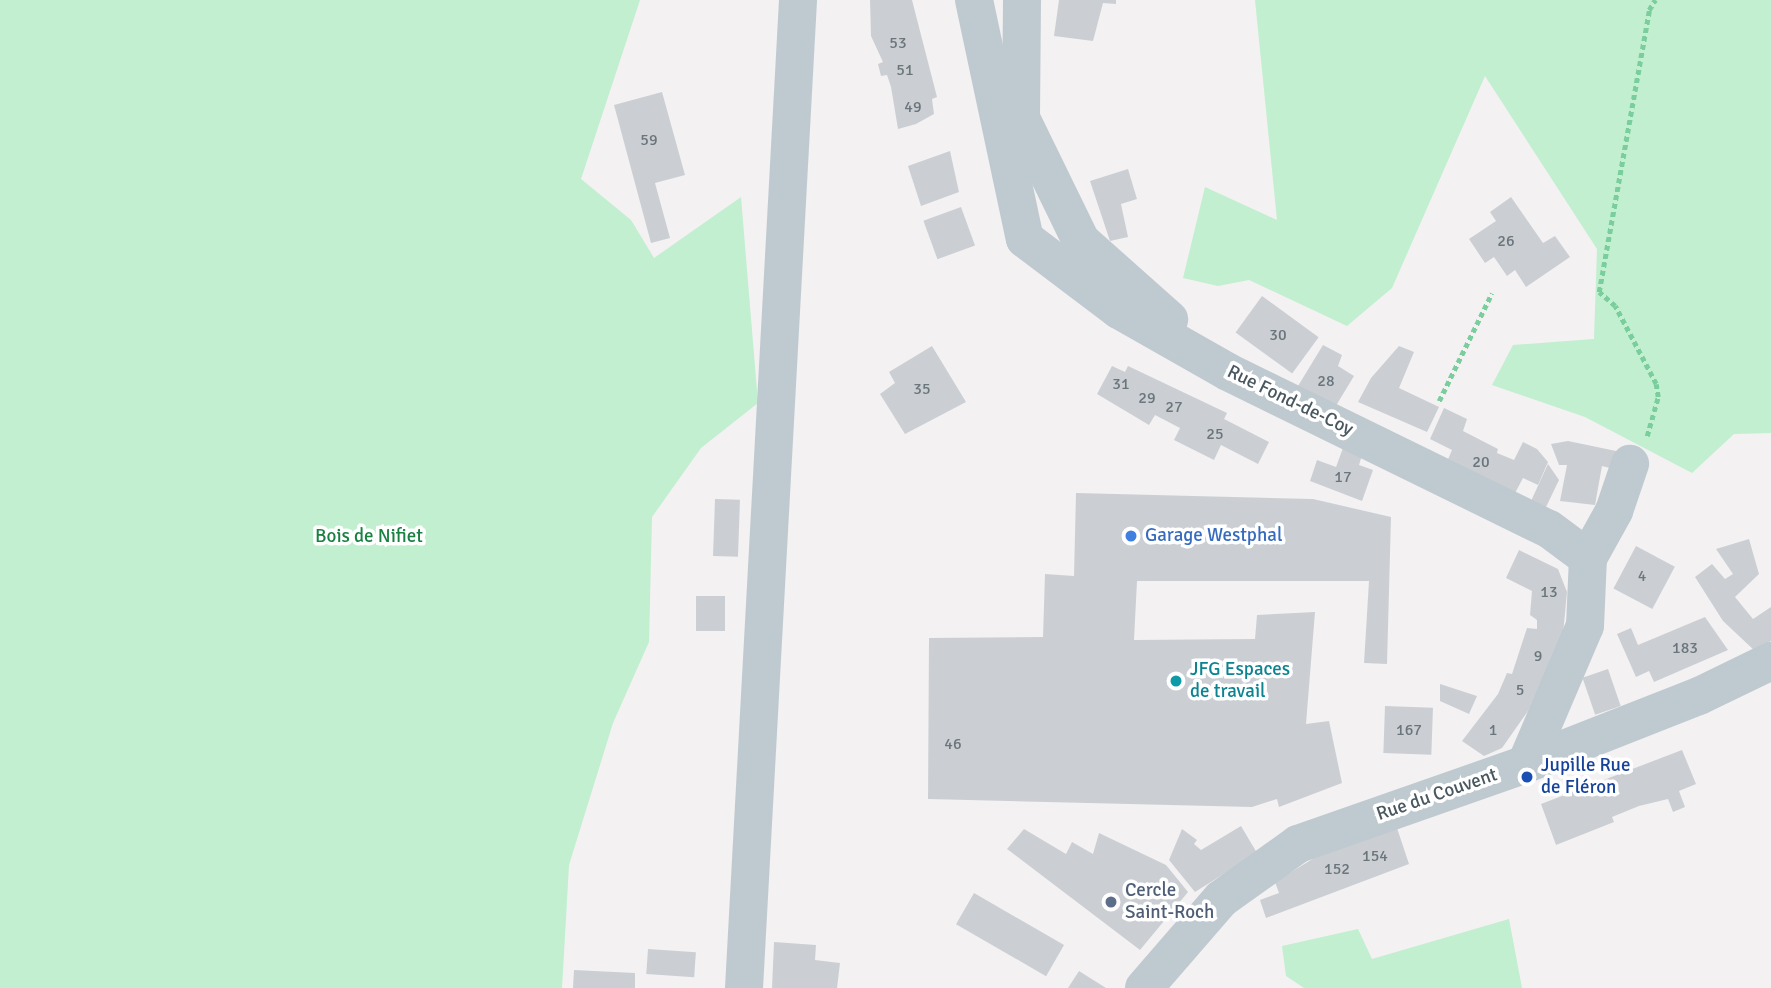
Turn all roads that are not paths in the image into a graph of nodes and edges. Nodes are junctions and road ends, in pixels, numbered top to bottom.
1 (798, 0) edge
2 (974, 0) edge
3 (1022, 0) edge
4 (1228, 372) junction
5 (1630, 464) road end
6 (1588, 558) junction
7 (1771, 661) edge
8 (1526, 764) junction
9 (744, 988) edge
10 (1144, 988) edge

1 - 9 street
2 - 4 street, Rue Fond-de-Coy
3 - 4 street
4 - 6 street, Rue Fond-de-Coy
5 - 6 street
6 - 8 street
7 - 8 street, Rue du Couvent
8 - 10 street, Rue du Couvent

